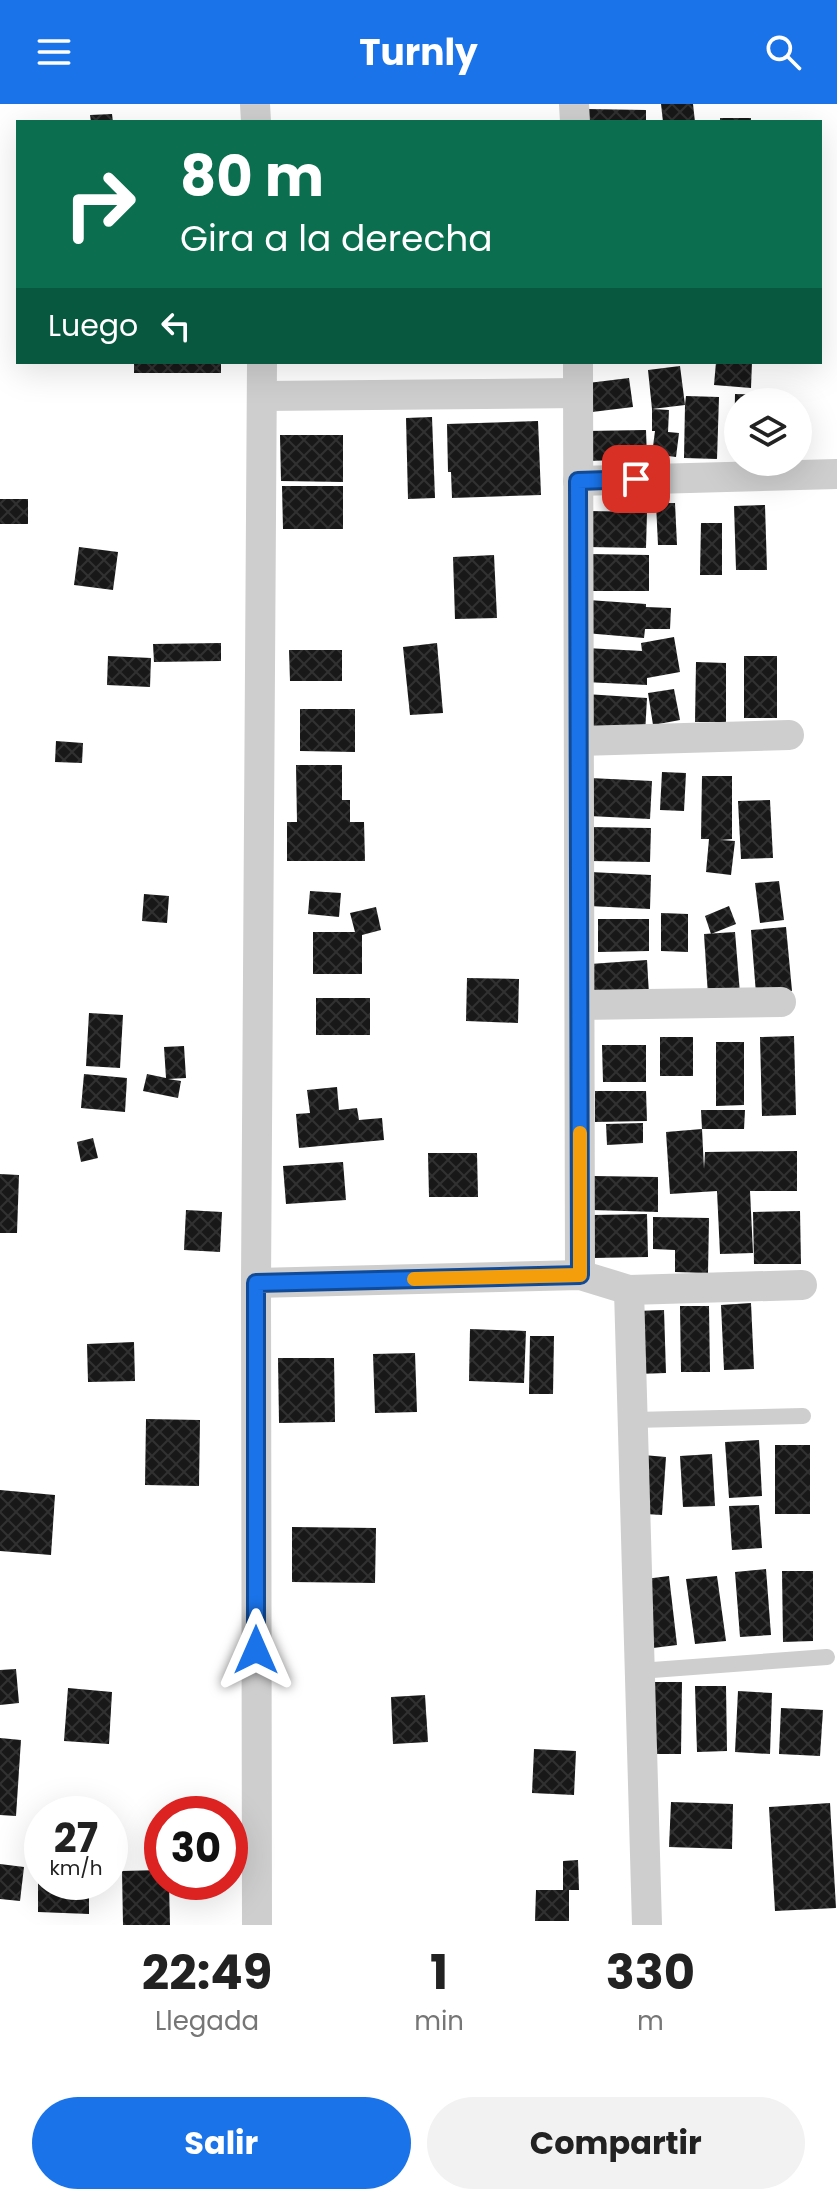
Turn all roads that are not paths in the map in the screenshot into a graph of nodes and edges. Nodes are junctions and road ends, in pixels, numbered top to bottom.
1 (262, 364) edge
2 (578, 364) edge
3 (578, 393) junction
4 (263, 396) junction
5 (837, 474) edge
6 (578, 481) junction
7 (789, 735) dead end
8 (579, 741) junction
9 (781, 1002) dead end
10 (580, 1005) junction
11 (580, 1275) junction
12 (256, 1283) junction
13 (802, 1285) dead end
14 (629, 1290) junction
15 (803, 1416) dead end
16 (633, 1420) junction
17 (827, 1657) dead end
18 (639, 1671) junction
19 (257, 1925) edge
20 (647, 1925) edge

1 - 4 street
2 - 3 street
3 - 4 street
3 - 6 street
4 - 12 street
5 - 6 street
6 - 8 street
7 - 8 street
8 - 10 street
9 - 10 street
10 - 11 street
11 - 12 street
11 - 14 street
12 - 19 street
13 - 14 street
14 - 16 street
15 - 16 lane
16 - 18 street
17 - 18 lane
18 - 20 street

